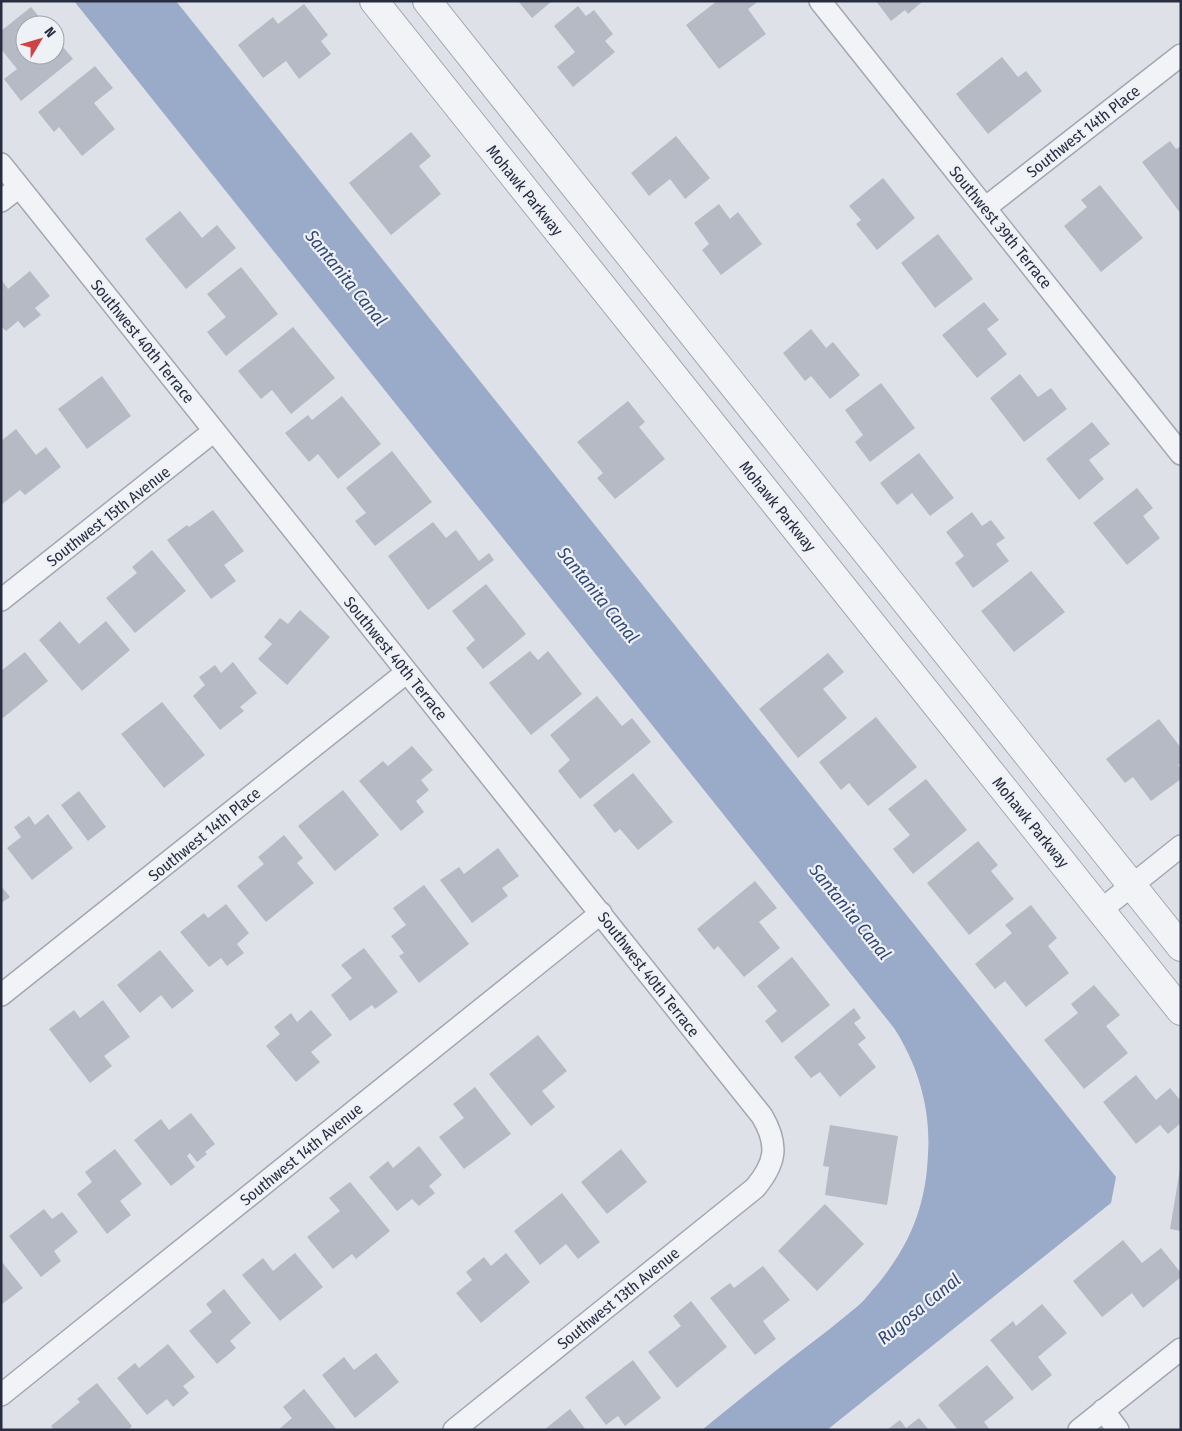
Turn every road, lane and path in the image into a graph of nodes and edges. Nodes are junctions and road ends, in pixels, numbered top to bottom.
1 (374, 1) edge
2 (427, 1) edge
3 (820, 1) edge
4 (1181, 55) edge
5 (1, 164) edge
6 (20, 187) junction
7 (1, 201) edge
8 (985, 208) junction
9 (214, 431) junction
10 (1180, 452) edge
11 (1, 600) edge
12 (407, 672) junction
13 (1181, 846) edge
14 (1133, 885) junction
15 (1101, 910) junction
16 (601, 913) junction
17 (1181, 947) edge
18 (1, 995) edge
19 (1181, 1011) edge
20 (773, 1159) joint
21 (1181, 1349) edge
22 (1, 1394) edge
23 (1103, 1410) junction
24 (454, 1430) edge
25 (1079, 1430) edge
26 (1118, 1430) edge

1 - 15 street, Mohawk Parkway
2 - 14 street
3 - 8 street, Southwest 39th Terrace
4 - 8 street, Southwest 14th Place
5 - 6 street, Southwest 40th Terrace
6 - 7 street
6 - 9 street, Southwest 40th Terrace
8 - 10 street, Southwest 39th Terrace
9 - 11 street, Southwest 15th Avenue
9 - 12 street, Southwest 40th Terrace
12 - 16 street, Southwest 40th Terrace
12 - 18 street, Southwest 14th Place
13 - 14 street
14 - 15 street
14 - 17 street
15 - 19 street, Mohawk Parkway
16 - 20 street, Southwest 40th Terrace
16 - 22 street, Southwest 14th Avenue
20 - 24 street, Southwest 13th Avenue
21 - 23 street
23 - 25 street
23 - 26 street

